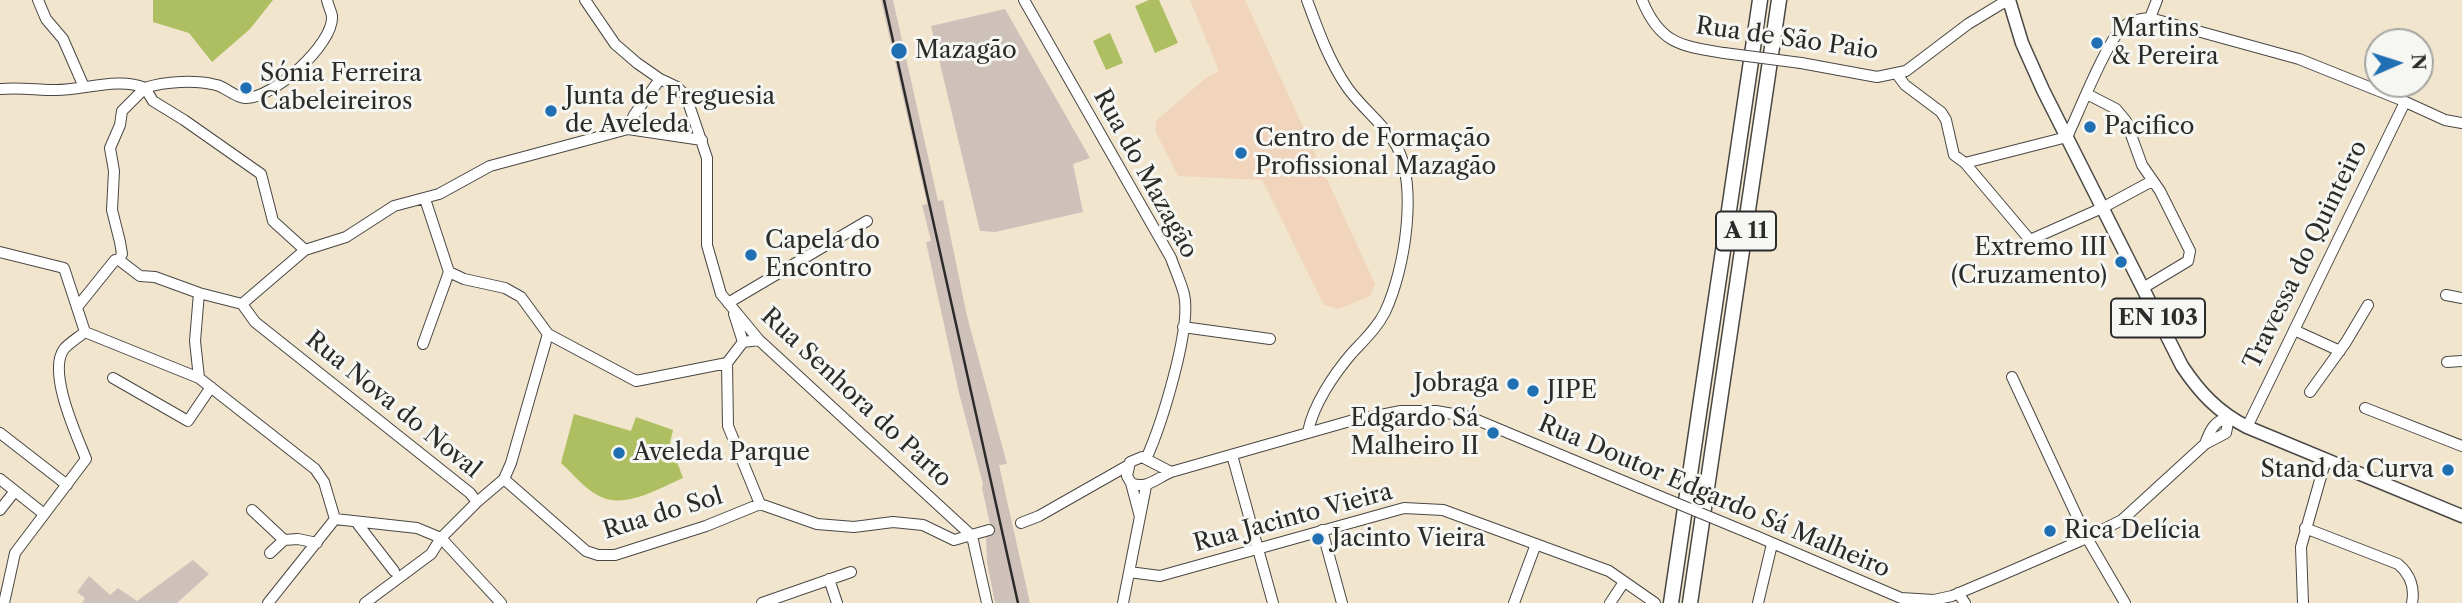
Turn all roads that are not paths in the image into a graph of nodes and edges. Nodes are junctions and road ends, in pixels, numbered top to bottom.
1 (38, 0) edge
2 (327, 0) edge
3 (585, 0) edge
4 (1024, 0) edge
5 (1307, 0) edge
6 (1642, 0) edge
7 (1760, 0) edge
8 (1779, 0) edge
9 (2157, 0) edge
10 (2009, 1) edge
11 (2150, 18) junction
12 (1896, 73) junction
13 (660, 79) junction
14 (84, 87) junction
15 (145, 88) junction
16 (0, 89) edge
17 (2087, 94) junction
18 (2405, 102) junction
19 (2462, 123) edge
20 (628, 129) junction
21 (2067, 136) junction
22 (702, 140) junction
23 (1965, 163) junction
24 (2152, 181) junction
25 (425, 199) junction
26 (2102, 208) junction
27 (867, 221) dead end
28 (305, 250) junction
29 (0, 252) edge
30 (120, 260) junction
31 (449, 272) junction
32 (2143, 288) junction
33 (199, 293) junction
34 (2446, 295) dead end
35 (2462, 298) edge
36 (242, 304) junction
37 (2368, 304) dead end
38 (730, 305) junction
39 (78, 306) junction
40 (1183, 327) junction
41 (2294, 330) junction
42 (85, 332) junction
43 (548, 334) junction
44 (1270, 339) dead end
45 (759, 340) junction
46 (743, 342) junction
47 (423, 344) dead end
48 (2340, 351) junction
49 (2462, 361) edge
50 (2447, 362) dead end
51 (727, 363) junction
52 (199, 377) junction
53 (2012, 377) dead end
54 (113, 378) dead end
55 (211, 387) junction
56 (2310, 392) dead end
57 (2365, 408) dead end
58 (2229, 417) junction
59 (2247, 427) junction
60 (1308, 432) junction
61 (0, 433) edge
62 (2462, 446) edge
63 (1232, 455) junction
64 (2326, 459) junction
65 (1149, 461) junction
66 (1127, 466) junction
67 (1171, 472) junction
68 (0, 479) edge
69 (505, 479) junction
70 (1131, 483) junction
71 (1149, 483) junction
72 (66, 485) junction
73 (15, 491) junction
74 (477, 502) junction
75 (760, 504) junction
76 (0, 510) edge
77 (252, 510) dead end
78 (44, 513) junction
79 (2461, 513) edge
80 (335, 519) junction
81 (1140, 519) junction
82 (357, 523) junction
83 (1021, 523) dead end
84 (2305, 528) junction
85 (989, 530) dead end
86 (1322, 530) junction
87 (972, 536) junction
88 (441, 538) junction
89 (2087, 538) junction
90 (284, 540) junction
91 (317, 543) junction
92 (1536, 544) junction
93 (1773, 544) junction
94 (1258, 548) junction
95 (270, 553) dead end
96 (394, 571) dead end
97 (851, 572) dead end
98 (1129, 572) junction
99 (830, 579) junction
100 (1623, 582) junction
101 (1958, 593) junction
102 (4, 603) edge
103 (268, 603) edge
104 (365, 603) edge
105 (501, 603) edge
106 (762, 603) edge
107 (837, 603) edge
108 (987, 603) edge
109 (1123, 603) edge
110 (1273, 603) edge
111 (1342, 603) edge
112 (1514, 603) edge
113 (1610, 603) edge
114 (1655, 603) edge
115 (1671, 603) edge
116 (1690, 603) edge
117 (1758, 603) edge
118 (1965, 603) edge
119 (2125, 603) edge
120 (2303, 603) edge
121 (2412, 603) edge

1 - 14 street
2 - 15 street
3 - 13 street, Rua Senhora do Parto
4 - 40 street, Rua do Mazagão
5 - 60 street
6 - 12 street, Rua de São Paio, bridge
7 - 115 highway, A 11
8 - 116 highway, A 11
9 - 11 street
10 - 12 street, Rua de São Paio
10 - 21 main road, EN 103
11 - 17 street
11 - 18 street
12 - 23 street
13 - 20 street
13 - 22 street, Rua Senhora do Parto
14 - 15 street
14 - 16 street
15 - 28 street
15 - 30 street
17 - 21 street
17 - 24 street
18 - 19 street
18 - 41 street, Travessa do Quinteiro
20 - 22 street
20 - 25 street
21 - 23 street
21 - 26 main road, EN 103
22 - 38 street, Rua Senhora do Parto
23 - 26 street
24 - 26 street
24 - 32 street
25 - 28 street
25 - 31 street
26 - 32 main road, EN 103
27 - 38 street
28 - 36 street
29 - 39 street
30 - 33 street
30 - 39 street
31 - 43 street
31 - 47 street
32 - 58 main road, EN 103
33 - 36 street
33 - 52 street
34 - 35 street
36 - 74 street, Rua Nova do Noval
37 - 48 street
38 - 45 street, Rua Senhora do Parto
38 - 46 street
39 - 42 street
40 - 44 street
40 - 65 street, Rua do Mazagão
41 - 48 street
41 - 59 street, Travessa do Quinteiro
42 - 52 street
42 - 72 street
43 - 51 street
43 - 69 street
45 - 46 street
45 - 87 street, Rua Senhora do Parto
46 - 51 street
48 - 56 street
49 - 50 street
51 - 75 street
52 - 55 street
53 - 89 street
54 - 55 street
55 - 80 street
57 - 62 street
58 - 59 main road, EN 103
58 - 89 street, Rua Doutor Edgardo Sá Malheiro
59 - 64 main road, EN 103
60 - 63 street, Rua Doutor Edgardo Sá Malheiro
60 - 93 street, Rua Doutor Edgardo Sá Malheiro, bridge
61 - 72 street
63 - 67 street, Rua Doutor Edgardo Sá Malheiro
63 - 94 street
64 - 79 main road, EN 103
64 - 84 street
65 - 66 street
65 - 67 street
65 - 71 street
66 - 70 street
66 - 83 street
67 - 71 street, Rua Doutor Edgardo Sá Malheiro
68 - 73 street
69 - 74 street
69 - 75 street, Rua do Sol
70 - 71 street
70 - 81 street
71 - 81 street
72 - 78 street
73 - 76 street
73 - 78 street
74 - 88 street, Rua Nova do Noval
75 - 87 street
77 - 90 street
78 - 102 street
80 - 82 street
80 - 91 street
81 - 98 street
82 - 88 street
82 - 96 street
84 - 120 street
84 - 121 street
85 - 87 street
86 - 92 street, Rua Jacinto Vieira
86 - 94 street, Rua Jacinto Vieira
86 - 111 street
87 - 108 street
88 - 104 street, Rua Nova do Noval
88 - 105 street
89 - 101 street, Rua Doutor Edgardo Sá Malheiro
89 - 119 street
90 - 91 street
90 - 95 street
91 - 103 street
92 - 100 street, Rua Jacinto Vieira
92 - 112 street
93 - 101 street, Rua Doutor Edgardo Sá Malheiro
93 - 117 street
94 - 98 street, Rua Jacinto Vieira
94 - 110 street
97 - 99 street
98 - 109 street
99 - 106 street
99 - 107 street
100 - 113 street
100 - 114 street, Rua Jacinto Vieira
101 - 118 street

